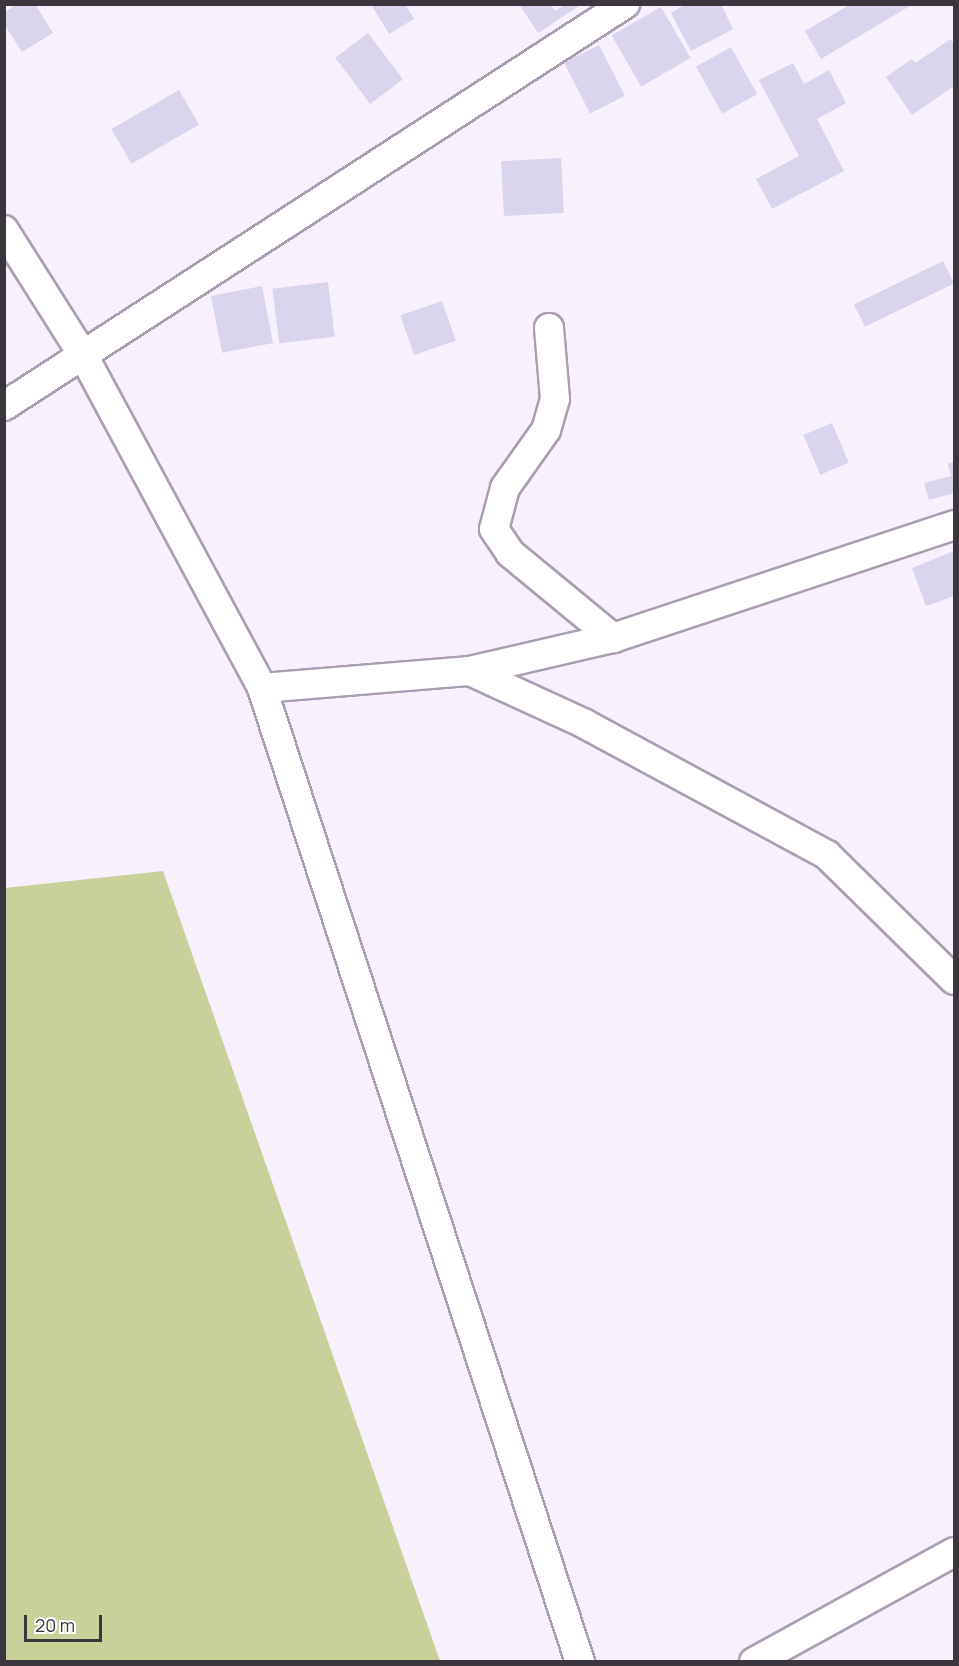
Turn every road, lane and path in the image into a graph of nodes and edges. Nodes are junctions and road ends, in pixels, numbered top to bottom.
1 (626, 4) edge
2 (4, 230) edge
3 (549, 328) dead end
4 (83, 355) junction
5 (4, 406) edge
6 (954, 525) edge
7 (613, 638) junction
8 (470, 671) junction
9 (262, 688) junction
10 (954, 980) edge
11 (954, 1552) edge
12 (580, 1662) edge
13 (754, 1662) edge

1 - 4 street
2 - 4 street
3 - 7 street
4 - 5 street
4 - 9 street
6 - 7 street
7 - 8 street
8 - 9 street
8 - 10 street
9 - 12 street
11 - 13 street

